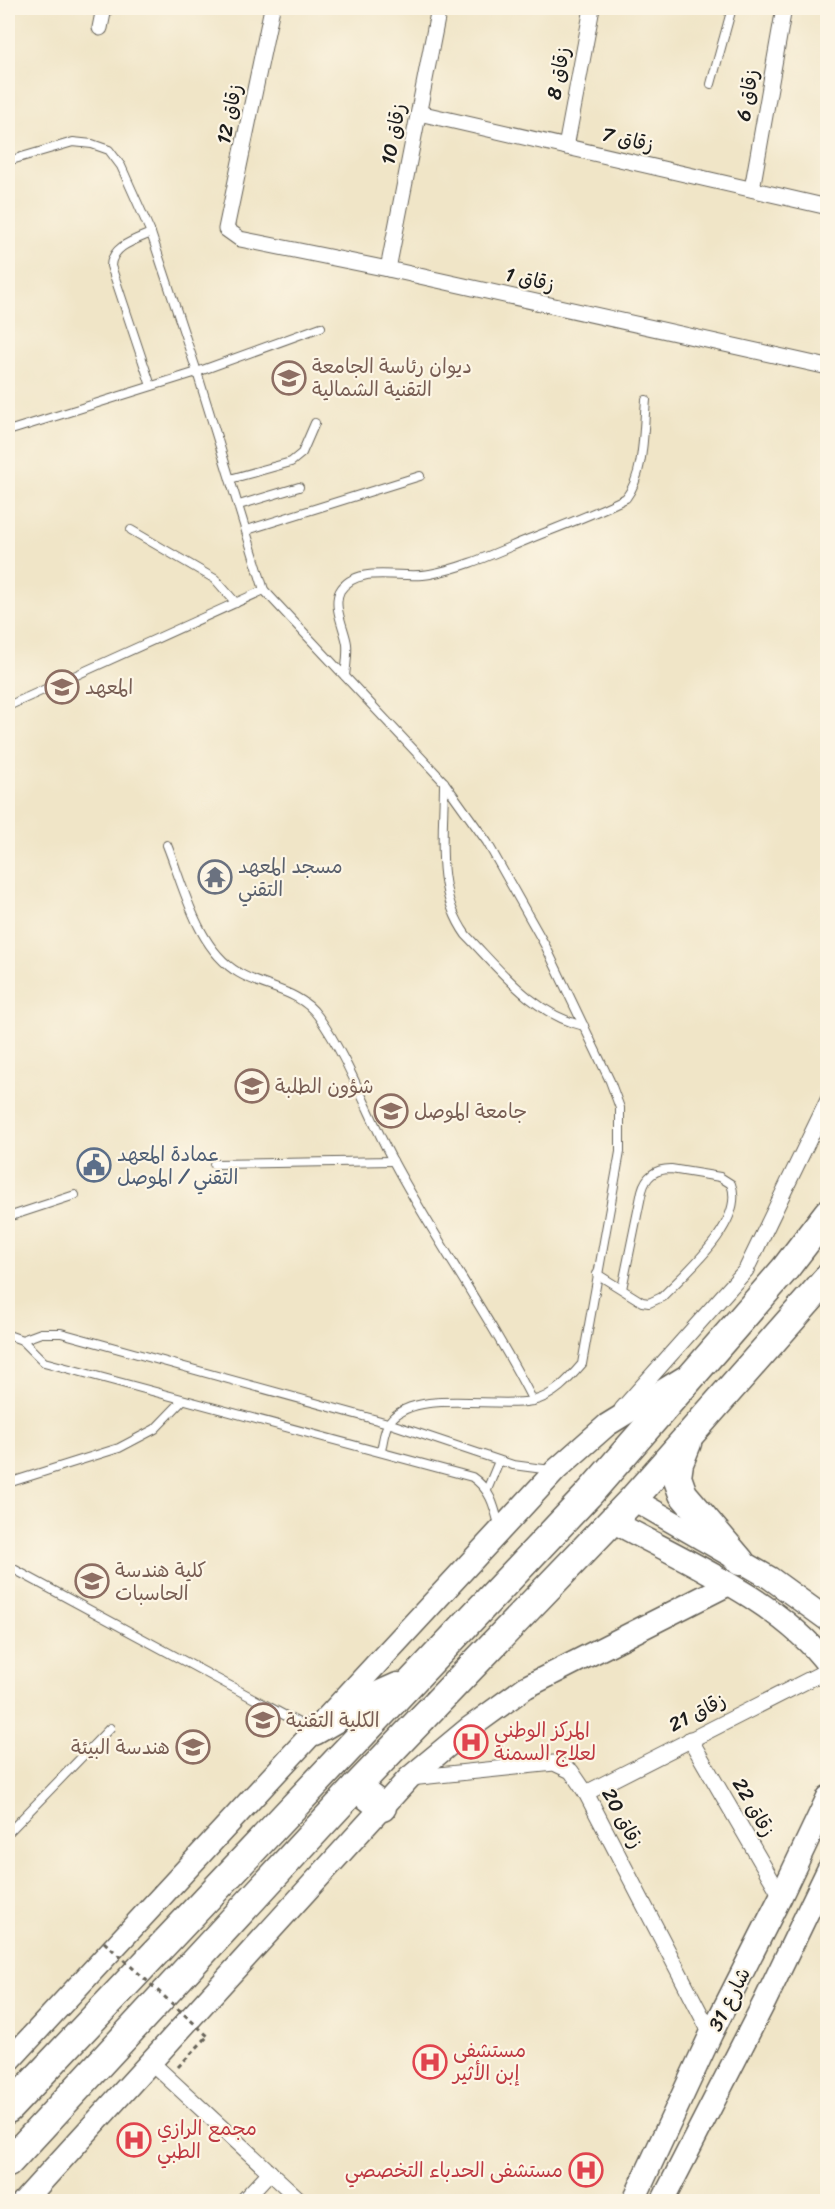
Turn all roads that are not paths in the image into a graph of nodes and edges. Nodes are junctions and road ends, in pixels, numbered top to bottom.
1 (104, 8) edge
2 (272, 8) edge
3 (439, 8) edge
4 (592, 8) edge
5 (732, 8) edge
6 (784, 8) edge
7 (100, 28) dead end
8 (711, 84) dead end
9 (419, 113) junction
10 (566, 147) junction
11 (8, 161) edge
12 (752, 189) junction
13 (828, 207) edge
14 (226, 229) joint
15 (151, 233) junction
16 (388, 269) junction
17 (321, 327) dead end
18 (828, 367) edge
19 (197, 372) junction
20 (151, 386) junction
21 (646, 400) dead end
22 (315, 423) dead end
23 (8, 431) edge
24 (420, 476) dead end
25 (230, 478) junction
26 (298, 487) dead end
27 (239, 505) junction
28 (131, 530) dead end
29 (247, 530) junction
30 (264, 590) junction
31 (236, 603) junction
32 (345, 676) junction
33 (8, 706) edge
34 (444, 782) junction
35 (167, 845) dead end
36 (584, 1026) junction
37 (828, 1100) edge
38 (393, 1161) junction
39 (214, 1164) dead end
40 (75, 1195) dead end
41 (828, 1213) edge
42 (8, 1217) edge
43 (597, 1274) junction
44 (828, 1278) edge
45 (622, 1289) junction
46 (8, 1335) edge
47 (22, 1340) junction
48 (692, 1374) junction
49 (183, 1400) junction
50 (533, 1401) junction
51 (388, 1423) junction
52 (607, 1425) junction
53 (690, 1435) junction
54 (381, 1452) junction
55 (499, 1461) junction
56 (556, 1470) junction
57 (8, 1483) edge
58 (487, 1490) junction
59 (633, 1499) junction
60 (612, 1521) junction
61 (501, 1529) junction
62 (8, 1566) edge
63 (733, 1573) junction
64 (770, 1578) junction
65 (754, 1600) junction
66 (828, 1620) edge
67 (828, 1665) edge
68 (828, 1670) edge
69 (411, 1682) junction
70 (110, 1728) dead end
71 (314, 1731) junction
72 (690, 1739) junction
73 (409, 1778) junction
74 (356, 1787) junction
75 (586, 1793) junction
76 (828, 1797) edge
77 (382, 1807) junction
78 (8, 1833) edge
79 (801, 1854) junction
80 (828, 1865) edge
81 (828, 1870) edge
82 (782, 1896) junction
83 (711, 2034) junction
84 (8, 2062) edge
85 (152, 2063) junction
86 (8, 2109) edge
87 (8, 2163) edge
88 (270, 2172) junction
89 (24, 2202) edge
90 (242, 2202) edge
91 (302, 2202) edge
92 (633, 2202) edge
93 (662, 2202) edge

1 - 7 street
2 - 14 street, زقاق 12
3 - 9 street, زقاق 10
4 - 10 street, زقاق 8
5 - 8 lane
6 - 12 street, زقاق 6
9 - 10 street, زقاق 7
9 - 16 street, زقاق 10
10 - 12 street, زقاق 7
11 - 15 lane
12 - 13 street, زقاق 7
14 - 16 street, زقاق 1
15 - 19 lane
15 - 20 lane
16 - 18 street, زقاق 1
17 - 19 lane
19 - 20 lane
19 - 25 lane
20 - 23 lane
21 - 32 lane
22 - 25 lane
24 - 29 lane
25 - 27 lane
26 - 27 lane
27 - 29 lane
28 - 31 lane
29 - 30 lane
30 - 31 lane
30 - 32 lane
31 - 33 lane
32 - 34 lane
34 - 36 lane
34 - 36 lane
35 - 38 lane
36 - 43 lane
37 - 52 street
38 - 39 lane
38 - 50 lane
40 - 42 lane
41 - 48 highway
43 - 45 lane
43 - 50 lane
44 - 53 highway
45 - 45 lane
46 - 47 lane
47 - 49 lane
47 - 51 lane
48 - 52 main road
48 - 69 highway
49 - 54 lane
49 - 57 lane
50 - 51 lane
51 - 54 lane
51 - 55 lane
52 - 56 main road
53 - 59 highway
53 - 63 highway
54 - 58 lane
55 - 56 lane
55 - 58 lane
56 - 61 main road
58 - 61 lane
59 - 60 highway
59 - 63 main road
60 - 63 main road
60 - 74 highway
61 - 71 main road
62 - 71 lane
63 - 64 main road
63 - 65 main road
63 - 73 main road
64 - 65 main road
64 - 66 main road
65 - 67 main road
68 - 72 street, زقاق 21
69 - 71 highway
69 - 86 highway
70 - 78 lane
71 - 84 main road
72 - 75 street, زقاق 21
72 - 82 street, زقاق 22
73 - 75 street, زقاق 20
73 - 77 main road
74 - 77 highway
74 - 87 highway
75 - 83 street, زقاق 20
76 - 79 main road, شارع 31
77 - 85 main road
79 - 80 main road
79 - 82 main road, شارع 31
81 - 93 main road, شارع 31
82 - 83 main road, شارع 31
83 - 92 main road, شارع 31
85 - 88 street
85 - 89 main road
88 - 90 street
88 - 91 street

